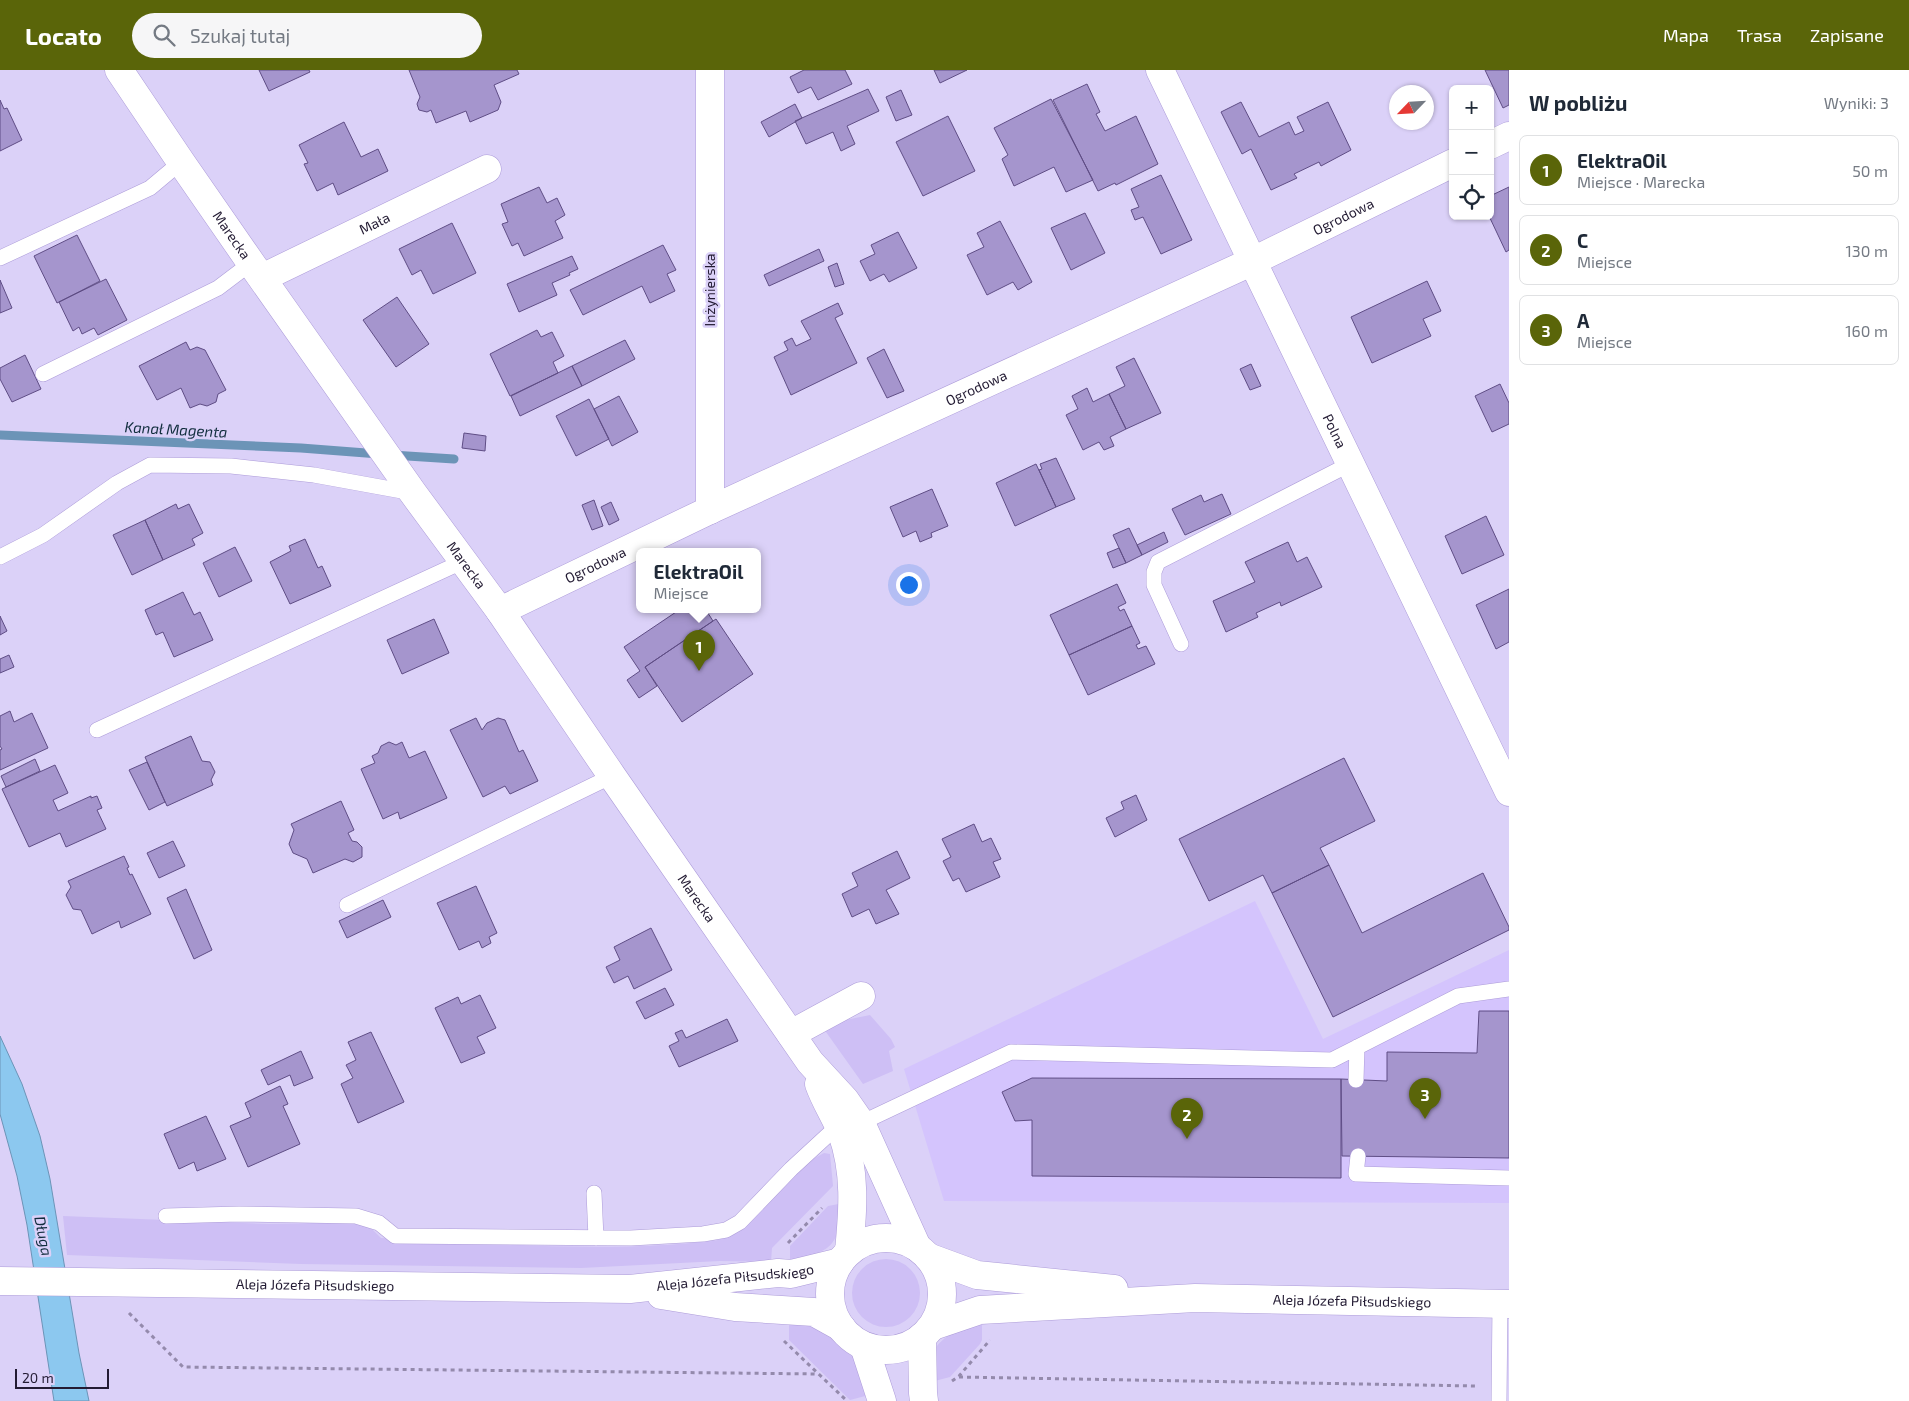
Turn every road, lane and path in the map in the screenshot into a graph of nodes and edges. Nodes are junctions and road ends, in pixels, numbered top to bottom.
1 (119, 70) edge
2 (710, 70) edge
3 (1160, 70) edge
4 (1509, 136) edge
5 (1494, 143) edge
6 (181, 162) junction
7 (1449, 166) edge
8 (487, 168) dead end
9 (0, 258) edge
10 (1251, 262) junction
11 (257, 271) junction
12 (43, 374) dead end
13 (1350, 464) junction
14 (407, 484) junction
15 (710, 510) junction
16 (0, 557) edge
17 (464, 561) junction
18 (500, 611) junction
19 (1181, 644) dead end
20 (97, 730) dead end
21 (612, 776) junction
22 (1509, 792) edge
23 (347, 905) dead end
24 (1509, 989) edge
25 (861, 996) dead end
26 (791, 1034) junction
27 (1357, 1047) junction
28 (1356, 1080) dead end
29 (851, 1128) junction
30 (1358, 1156) dead end
31 (1509, 1178) edge
32 (852, 1192) junction
33 (594, 1193) dead end
34 (166, 1216) dead end
35 (596, 1238) junction
36 (923, 1252) junction
37 (844, 1256) junction
38 (778, 1273) junction
39 (0, 1280) edge
40 (630, 1289) junction
41 (1196, 1298) junction
42 (1505, 1304) edge
43 (125, 1309) dead end
44 (780, 1309) junction
45 (990, 1309) junction
46 (841, 1328) junction
47 (928, 1331) junction
48 (864, 1346) junction
49 (818, 1374) junction
50 (1499, 1394) edge
51 (847, 1401) edge
52 (882, 1401) edge
53 (924, 1401) edge

1 - 6 street, Marecka
2 - 15 street, Inżynierska
3 - 10 street, Polna
4 - 5 street
6 - 9 lane
6 - 11 street, Marecka
7 - 10 street, Ogrodowa
8 - 11 street, Mała
10 - 13 street, Polna
10 - 15 street, Ogrodowa
11 - 12 lane
11 - 14 street, Marecka
13 - 19 lane
13 - 22 street, Polna
14 - 16 lane
14 - 17 street, Marecka
15 - 18 street, Ogrodowa
17 - 18 street, Marecka
17 - 20 lane
18 - 21 street, Marecka
21 - 23 lane
21 - 26 street, Marecka
24 - 27 lane
25 - 26 street
26 - 29 street, Marecka
27 - 28 lane
27 - 29 lane
29 - 32 street, Marecka
29 - 35 lane
29 - 36 street, Marecka
30 - 31 lane
32 - 37 street, Marecka
32 - 38 path
33 - 35 lane
34 - 35 lane
36 - 37 street
36 - 41 street, Aleja Józefa Piłsudskiego
36 - 47 street
37 - 38 street, Aleja Józefa Piłsudskiego
37 - 46 street
38 - 40 street, Aleja Józefa Piłsudskiego
39 - 40 street, Aleja Józefa Piłsudskiego
40 - 44 street, Aleja Józefa Piłsudskiego
41 - 42 street, Aleja Józefa Piłsudskiego
41 - 45 street, Aleja Józefa Piłsudskiego
42 - 50 lane
43 - 49 path
44 - 46 street, Aleja Józefa Piłsudskiego
44 - 49 path
45 - 47 street, Aleja Józefa Piłsudskiego
45 - 50 path
46 - 48 street
47 - 48 street
47 - 53 street
48 - 52 street
49 - 51 path

